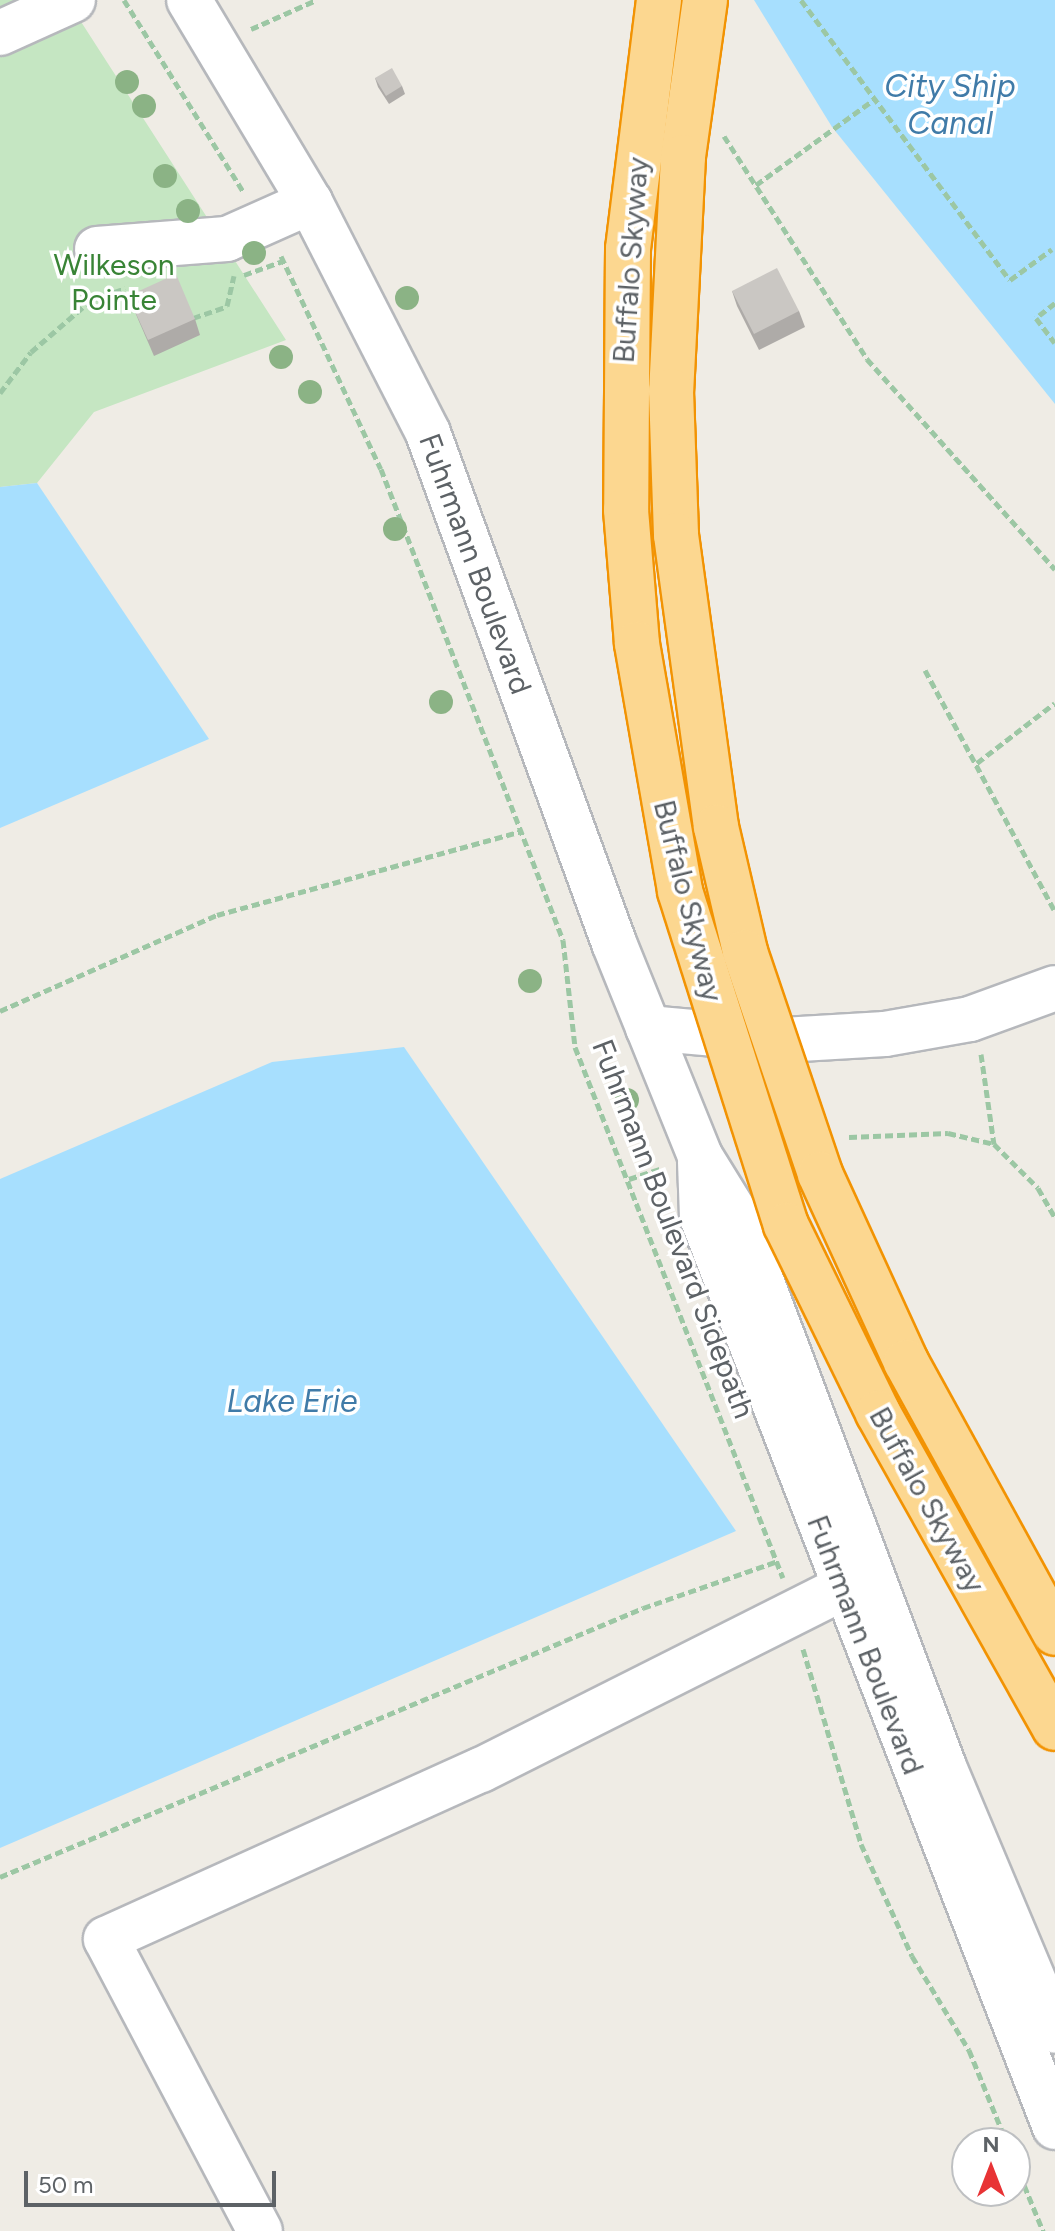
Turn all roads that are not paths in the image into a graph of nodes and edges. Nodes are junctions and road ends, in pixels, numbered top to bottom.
1 (73, 0) edge
2 (189, 0) edge
3 (659, 0) edge
4 (705, 0) edge
5 (0, 33) edge
6 (310, 202) junction
7 (97, 249) dead end
8 (1055, 988) edge
9 (648, 1028) junction
10 (683, 1161) junction
11 (843, 1588) junction
12 (1055, 1633) edge
13 (1055, 1728) edge
14 (1055, 2031) edge
15 (1055, 2127) edge
16 (260, 2231) edge

1 - 5 street
2 - 6 street, Fuhrmann Boulevard
3 - 13 highway, Buffalo Skyway, bridge
4 - 12 highway, Buffalo Skyway, bridge
6 - 7 street
6 - 9 street, Fuhrmann Boulevard
8 - 9 street
9 - 10 street, Fuhrmann Boulevard
10 - 11 street, Fuhrmann Boulevard
10 - 14 street, Fuhrmann Boulevard
11 - 15 street, Fuhrmann Boulevard
11 - 16 street

